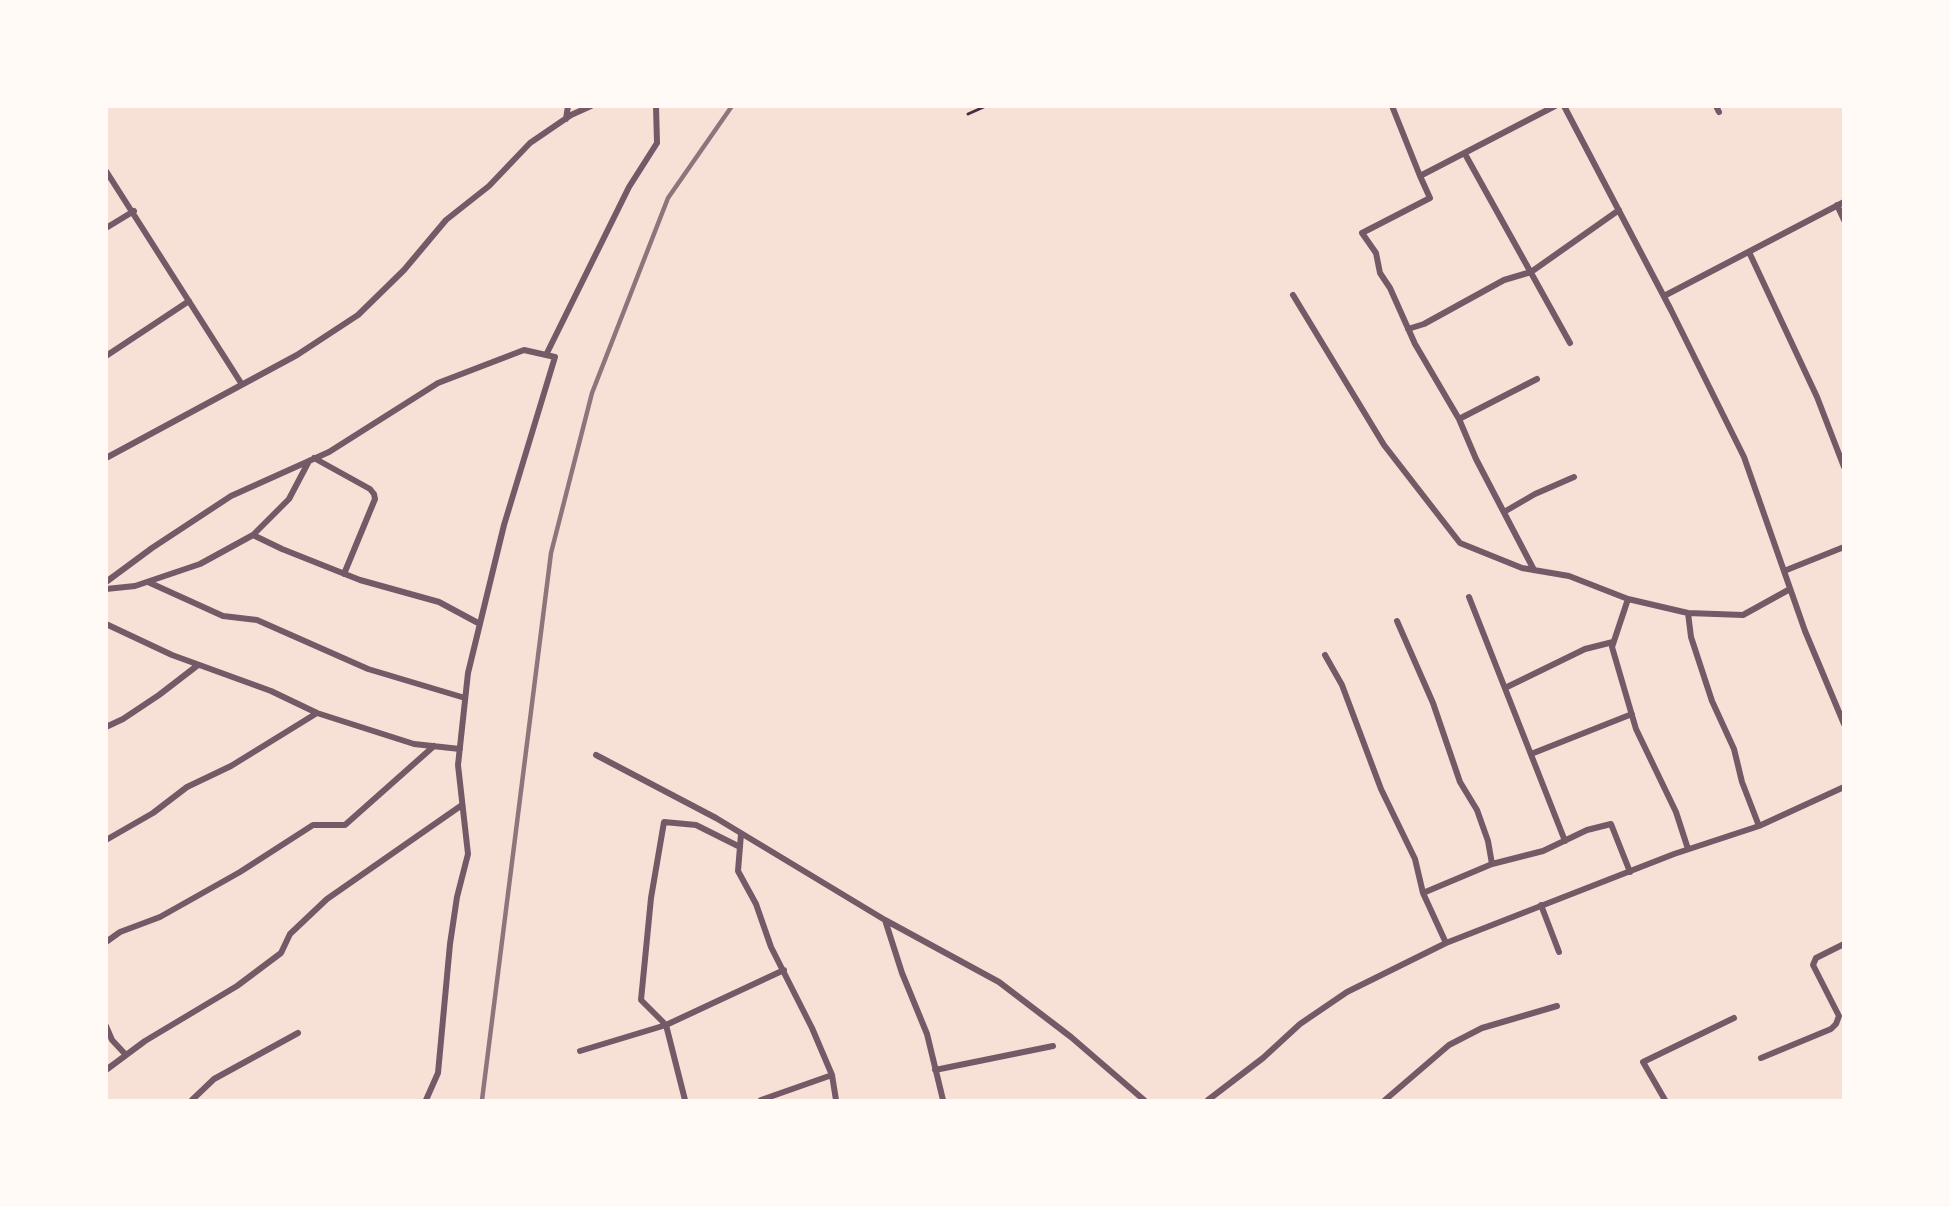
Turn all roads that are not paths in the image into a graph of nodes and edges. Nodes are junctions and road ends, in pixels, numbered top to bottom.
1 (568, 106) edge
2 (591, 106) edge
3 (656, 106) edge
4 (1392, 106) edge
5 (1555, 106) edge
6 (1564, 106) edge
7 (566, 119) junction
8 (1465, 154) junction
9 (106, 171) edge
10 (1420, 176) junction
11 (1844, 202) edge
12 (1837, 205) junction
13 (1619, 210) junction
14 (134, 211) junction
15 (1844, 220) edge
16 (106, 228) edge
17 (1749, 252) junction
18 (1531, 272) junction
19 (1293, 296) dead end
20 (1664, 296) junction
21 (189, 301) junction
22 (1408, 329) junction
23 (1570, 343) dead end
24 (546, 355) junction
25 (106, 356) edge
26 (1537, 380) dead end
27 (241, 383) junction
28 (1459, 419) junction
29 (106, 458) edge
30 (312, 460) junction
31 (1844, 467) edge
32 (1574, 477) dead end
33 (1504, 512) junction
34 (253, 534) junction
35 (1844, 547) edge
36 (1534, 570) junction
37 (1784, 571) junction
38 (344, 574) junction
39 (106, 582) edge
40 (148, 582) junction
41 (106, 589) edge
42 (1790, 589) junction
43 (1469, 597) dead end
44 (1628, 599) junction
45 (1688, 613) junction
46 (1397, 621) dead end
47 (106, 624) edge
48 (480, 624) junction
49 (1612, 642) junction
50 (1325, 655) dead end
51 (198, 665) junction
52 (1507, 687) junction
53 (465, 698) junction
54 (317, 713) junction
55 (1632, 714) junction
56 (1844, 724) edge
57 (106, 727) edge
58 (434, 746) junction
59 (460, 749) junction
60 (1531, 754) junction
61 (596, 755) dead end
62 (1844, 787) edge
63 (462, 805) junction
64 (1759, 826) junction
65 (741, 834) junction
66 (106, 840) edge
67 (1565, 841) junction
68 (740, 847) junction
69 (1688, 849) junction
70 (1492, 864) junction
71 (1630, 872) junction
72 (1423, 893) junction
73 (1541, 905) junction
74 (885, 920) junction
75 (106, 942) edge
76 (1446, 942) junction
77 (1844, 944) edge
78 (1559, 952) dead end
79 (784, 970) junction
80 (1557, 1006) dead end
81 (1734, 1018) dead end
82 (666, 1025) junction
83 (106, 1026) edge
84 (298, 1033) dead end
85 (1053, 1046) dead end
86 (580, 1052) dead end
87 (126, 1055) junction
88 (1761, 1058) dead end
89 (106, 1070) edge
90 (935, 1070) junction
91 (832, 1075) junction
92 (192, 1101) edge
93 (426, 1101) edge
94 (685, 1101) edge
95 (761, 1101) edge
96 (836, 1101) edge
97 (943, 1101) edge
98 (1144, 1101) edge
99 (1208, 1101) edge
100 (1385, 1101) edge
101 (1665, 1101) edge

1 - 7 street
2 - 7 street
3 - 24 street
4 - 10 street
5 - 8 street
6 - 13 street
7 - 27 street
8 - 10 street
8 - 18 street
9 - 14 street
10 - 22 street
11 - 12 street
12 - 15 street
12 - 17 street
13 - 18 street
13 - 20 street
14 - 16 street
14 - 21 street
17 - 20 street
17 - 31 street
18 - 22 street
18 - 23 street
19 - 36 street
20 - 37 street
21 - 25 street
21 - 27 street
22 - 28 street
24 - 30 street
24 - 48 street
26 - 28 street
27 - 29 street
28 - 33 street
30 - 34 street
30 - 38 street
30 - 39 street
32 - 33 street
33 - 36 street
34 - 38 street
34 - 40 street
35 - 37 street
36 - 44 street
37 - 42 street
38 - 48 street
40 - 41 street
40 - 53 street
42 - 45 street
42 - 56 street
43 - 52 street
44 - 45 street
44 - 49 street
45 - 64 street
46 - 70 street
47 - 51 street
48 - 53 street
49 - 52 street
49 - 55 street
50 - 72 street
51 - 54 street
51 - 57 street
52 - 60 street
53 - 59 street
54 - 58 street
54 - 66 street
55 - 60 street
55 - 69 street
58 - 59 street
58 - 75 street
59 - 63 street
60 - 67 street
61 - 65 street
62 - 64 street
63 - 87 street
63 - 93 street
64 - 69 street
65 - 68 street
65 - 74 street
67 - 70 street
67 - 71 street
68 - 79 street
68 - 82 street
69 - 71 street
70 - 72 street
71 - 73 street
72 - 76 street
73 - 76 street
73 - 78 street
74 - 90 street
74 - 98 street
76 - 99 street
77 - 88 street
79 - 82 street
79 - 91 street
80 - 100 street
81 - 101 street
82 - 86 street
82 - 94 street
83 - 87 street
84 - 92 street
85 - 90 street
87 - 89 street
90 - 97 street
91 - 95 street
91 - 96 street

